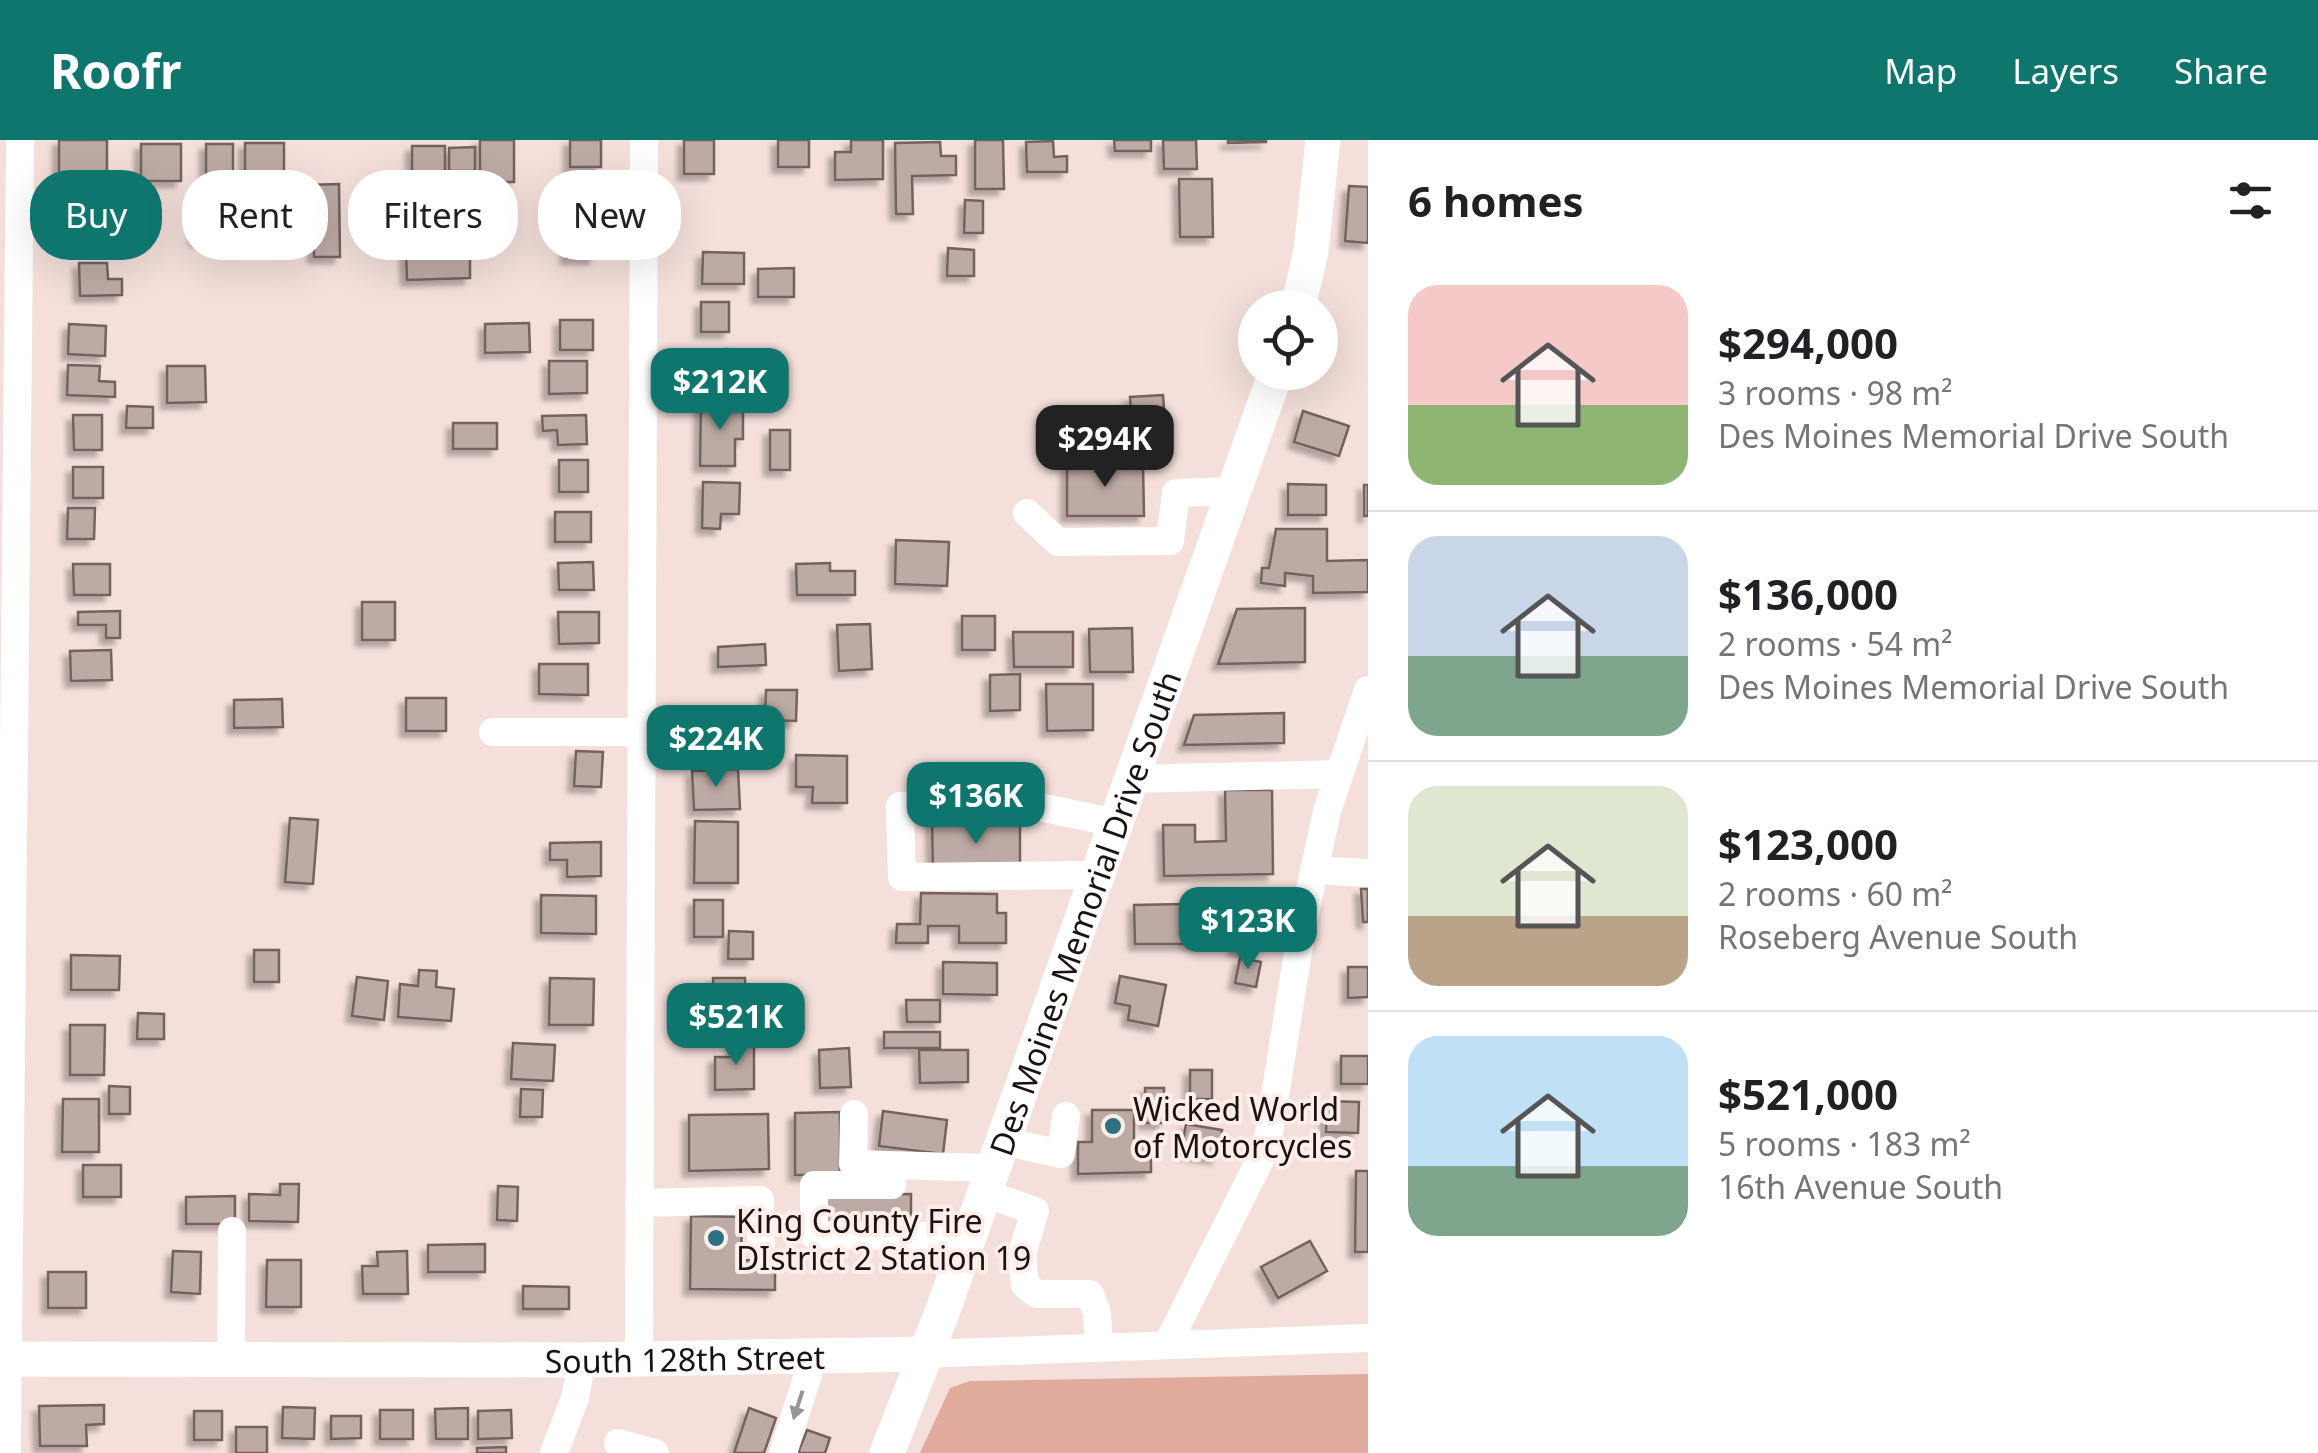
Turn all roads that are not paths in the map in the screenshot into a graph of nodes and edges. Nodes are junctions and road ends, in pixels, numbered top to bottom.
1 (20, 140) edge
2 (644, 140) edge
3 (1323, 140) edge
4 (1302, 290) edge
5 (1270, 390) edge
6 (1234, 491) junction
7 (1027, 513) dead end
8 (1170, 541) junction
9 (1213, 550) junction
10 (1368, 690) edge
11 (493, 732) dead end
12 (642, 732) junction
13 (7, 733) edge
14 (1339, 774) junction
15 (1131, 779) junction
16 (1116, 823) junction
17 (1314, 870) junction
18 (1368, 873) edge
19 (1097, 875) junction
20 (854, 1114) dead end
21 (1066, 1116) dead end
22 (993, 1167) junction
23 (892, 1185) dead end
24 (639, 1203) junction
25 (232, 1231) dead end
26 (969, 1236) junction
27 (761, 1243) dead end
28 (1368, 1338) edge
29 (1167, 1345) junction
30 (1099, 1347) junction
31 (924, 1354) junction
32 (638, 1356) junction
33 (814, 1356) junction
34 (231, 1358) junction
35 (4, 1359) edge
36 (582, 1360) junction
37 (618, 1443) dead end
38 (7, 1453) edge
39 (554, 1453) edge
40 (655, 1453) edge
41 (783, 1453) edge
42 (887, 1453) edge

1 - 13 street
2 - 12 street
3 - 4 main road
5 - 6 main road, Des Moines Memorial Drive South
6 - 8 street
6 - 9 main road, Des Moines Memorial Drive South
7 - 8 street
8 - 9 street
9 - 15 main road, Des Moines Memorial Drive South
10 - 14 street
11 - 12 street
12 - 24 street
13 - 35 street
14 - 15 street
14 - 17 street
15 - 16 main road, Des Moines Memorial Drive South
16 - 19 main road, Des Moines Memorial Drive South
16 - 19 street
17 - 18 street
17 - 29 street
19 - 22 main road, Des Moines Memorial Drive South
20 - 22 street
21 - 22 street
22 - 26 main road, Des Moines Memorial Drive South
22 - 30 street
23 - 26 street
24 - 27 street
24 - 32 street
25 - 34 street
26 - 31 main road, Des Moines Memorial Drive South
28 - 29 street, South 128th Street
29 - 30 street, South 128th Street
30 - 31 street, South 128th Street
31 - 33 main road, South 128th Street
31 - 42 main road, Des Moines Memorial Drive South
32 - 33 main road, South 128th Street
32 - 36 main road, South 128th Street
33 -> 41 street
34 - 35 main road, South 128th Street
34 - 36 main road, South 128th Street
35 - 38 street
36 - 39 street
37 - 40 street

